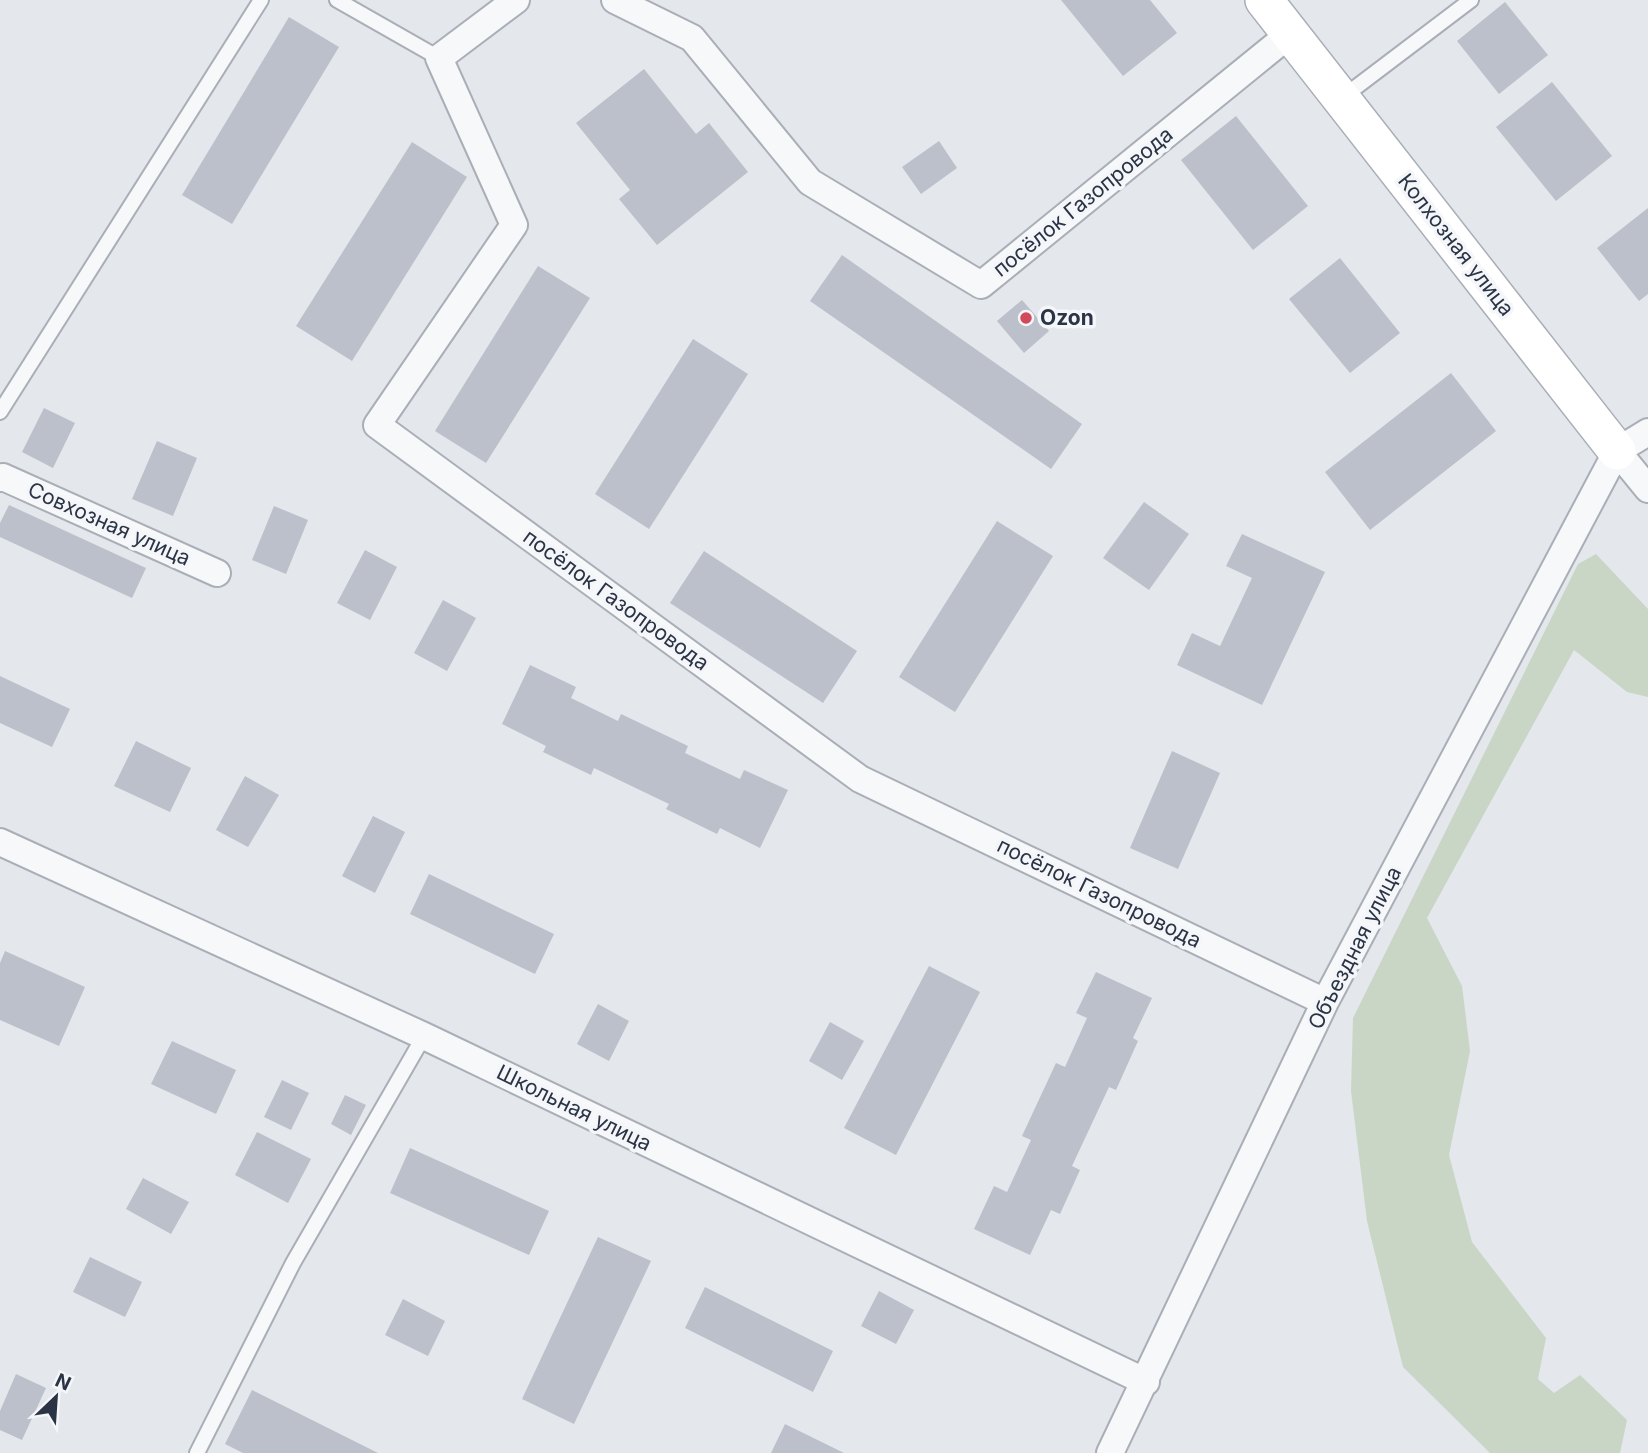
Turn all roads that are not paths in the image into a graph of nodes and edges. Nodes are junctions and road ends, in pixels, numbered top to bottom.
1 (261, 0) edge
2 (337, 0) edge
3 (516, 0) edge
4 (615, 0) edge
5 (1264, 0) edge
6 (1471, 0) edge
7 (1291, 33) junction
8 (439, 58) junction
9 (1342, 98) junction
10 (0, 412) edge
11 (1648, 432) edge
12 (1617, 451) junction
13 (0, 478) edge
14 (1648, 489) edge
15 (217, 573) dead end
16 (0, 842) edge
17 (1325, 1002) junction
18 (424, 1036) junction
19 (1146, 1382) junction
20 (197, 1453) edge
21 (1110, 1453) edge

1 - 10 lane
2 - 8 lane
3 - 8 street
4 - 7 street, посёлок Газопровода
5 - 7 main road, Колхозная улица
6 - 9 lane
7 - 9 main road, Колхозная улица
8 - 17 street, посёлок Газопровода
9 - 12 main road, Колхозная улица
11 - 12 street
12 - 14 street, Колхозная улица
12 - 17 street, Объездная улица
13 - 15 street, Совхозная улица
16 - 18 street, Школьная улица
17 - 19 street, Объездная улица
18 - 19 street, Школьная улица
18 - 20 lane
19 - 21 street, Объездная улица

